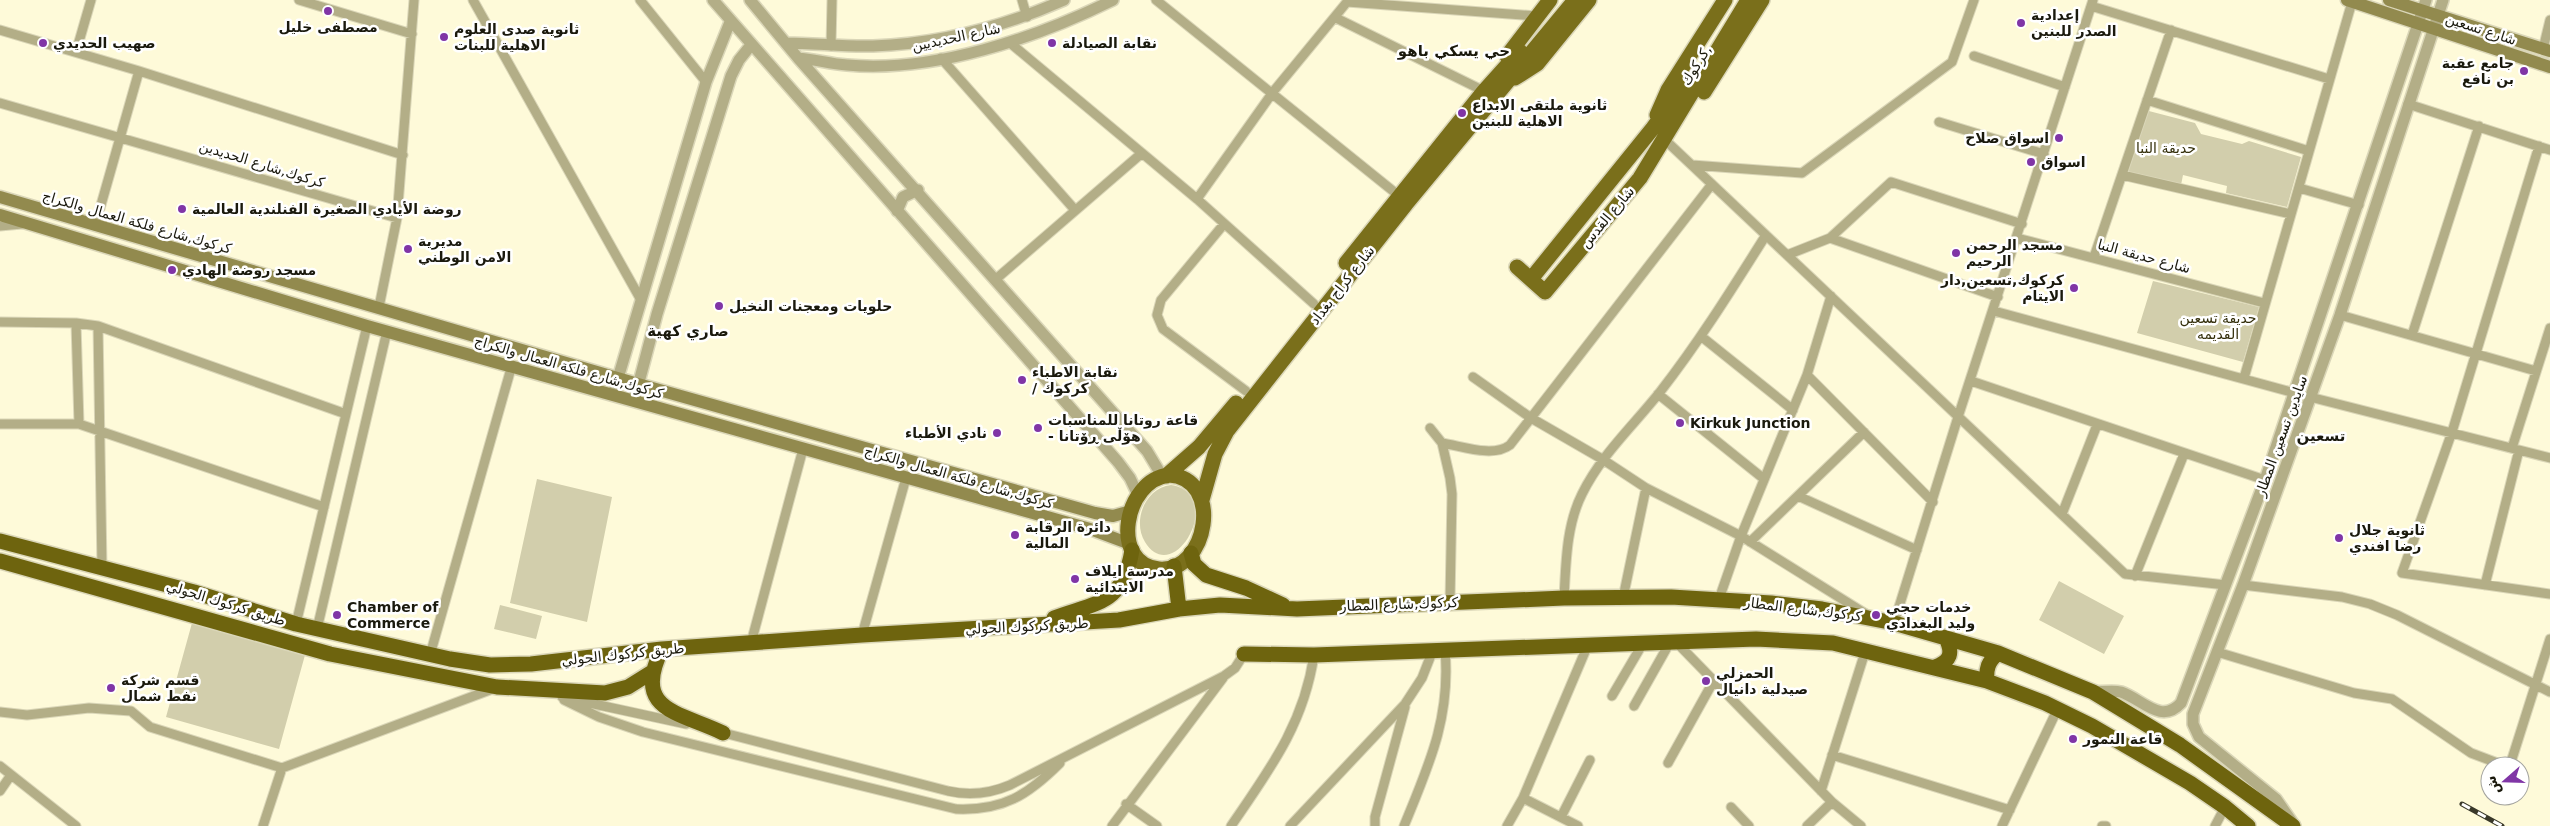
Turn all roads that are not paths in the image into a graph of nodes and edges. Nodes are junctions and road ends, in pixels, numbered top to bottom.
1 (91, 0) edge
2 (299, 0) edge
3 (414, 0) edge
4 (473, 0) edge
5 (640, 0) edge
6 (713, 0) edge
7 (750, 0) edge
8 (832, 0) edge
9 (1022, 0) edge
10 (1064, 0) edge
11 (1114, 0) edge
12 (1156, 0) edge
13 (1550, 0) edge
14 (1563, 0) edge
15 (1575, 0) edge
16 (1590, 0) edge
17 (1725, 0) edge
18 (1737, 0) edge
19 (1748, 0) edge
20 (1762, 0) edge
21 (1974, 0) edge
22 (2389, 0) edge
23 (2443, 0) edge
24 (1346, 1) edge
25 (2349, 1) edge
26 (2092, 3) edge
27 (1089, 5) edge
28 (2422, 12) edge
29 (1537, 16) junction
30 (2437, 16) junction
31 (1027, 17) junction
32 (1336, 18) junction
33 (2550, 20) edge
34 (730, 22) junction
35 (2432, 28) junction
36 (0, 30) edge
37 (2171, 30) junction
38 (412, 34) junction
39 (1010, 42) junction
40 (786, 44) junction
41 (751, 45) junction
42 (831, 46) junction
43 (2547, 50) edge
44 (76, 52) junction
45 (1974, 56) dead end
46 (798, 58) junction
47 (941, 58) junction
48 (2550, 67) edge
49 (139, 71) junction
50 (2329, 79) junction
51 (1500, 80) junction
52 (706, 82) junction
53 (2066, 87) junction
54 (1484, 90) junction
55 (1273, 92) junction
56 (2147, 100) junction
57 (0, 103) edge
58 (2408, 104) junction
59 (1940, 122) dead end
60 (2479, 126) junction
61 (1658, 133) junction
62 (119, 136) junction
63 (2539, 146) junction
64 (2550, 150) edge
65 (2309, 151) junction
66 (1142, 153) junction
67 (2044, 154) junction
68 (403, 155) junction
69 (1692, 165) junction
70 (2122, 174) junction
71 (1712, 184) junction
72 (2299, 188) junction
73 (918, 190) junction
74 (1398, 195) junction
75 (0, 197) edge
76 (1197, 199) junction
77 (2359, 205) junction
78 (1075, 210) junction
79 (897, 211) junction
80 (2290, 214) junction
81 (0, 215) edge
82 (396, 218) junction
83 (29, 224) junction
84 (1224, 224) junction
85 (2022, 224) junction
86 (0, 226) edge
87 (95, 226) junction
88 (1766, 235) junction
89 (1830, 238) junction
90 (2017, 238) junction
91 (1787, 255) junction
92 (2094, 257) junction
93 (2341, 257) junction
94 (2357, 263) junction
95 (1517, 267) dead end
96 (996, 279) junction
97 (1530, 279) junction
98 (1831, 296) junction
99 (1998, 297) junction
100 (641, 300) junction
101 (2264, 303) junction
102 (1314, 304) junction
103 (379, 307) junction
104 (1994, 311) junction
105 (2340, 315) junction
106 (0, 322) edge
107 (76, 323) junction
108 (98, 326) junction
109 (367, 326) junction
110 (2550, 328) edge
111 (387, 331) junction
112 (2412, 335) junction
113 (1702, 336) junction
114 (2476, 354) junction
115 (512, 365) junction
116 (2536, 371) junction
117 (1807, 375) junction
118 (616, 377) junction
119 (1473, 377) dead end
120 (2244, 378) junction
121 (1972, 381) junction
122 (638, 384) junction
123 (1246, 391) junction
124 (2295, 393) junction
125 (1658, 394) junction
126 (613, 395) junction
127 (2310, 396) junction
128 (634, 402) junction
129 (1793, 410) junction
130 (346, 414) junction
131 (1958, 417) junction
132 (1531, 418) junction
133 (0, 424) edge
134 (78, 424) junction
135 (2097, 425) junction
136 (1430, 428) dead end
137 (98, 431) junction
138 (1864, 432) junction
139 (2452, 432) junction
140 (1442, 443) junction
141 (803, 449) junction
142 (2515, 449) junction
143 (2184, 454) junction
144 (2550, 458) edge
145 (1602, 459) junction
146 (1164, 476) junction
147 (906, 478) junction
148 (1764, 479) junction
149 (2265, 480) junction
150 (1646, 488) junction
151 (1138, 495) junction
152 (1798, 496) junction
153 (1202, 500) junction
154 (1933, 502) junction
155 (324, 507) junction
156 (1131, 511) junction
157 (2062, 514) junction
158 (1741, 536) junction
159 (0, 541) edge
160 (1750, 542) junction
161 (1131, 547) junction
162 (1918, 550) junction
163 (1191, 553) junction
164 (0, 561) edge
165 (1174, 566) junction
166 (102, 568) junction
167 (2135, 576) junction
168 (2226, 585) junction
169 (2243, 585) junction
170 (2485, 585) junction
171 (194, 592) junction
172 (2550, 594) edge
173 (1564, 598) junction
174 (1623, 598) junction
175 (1719, 599) junction
176 (1450, 602) junction
177 (1261, 606) joint
178 (1288, 608) junction
179 (1179, 609) junction
180 (186, 614) junction
181 (1873, 618) junction
182 (1894, 623) junction
183 (296, 624) junction
184 (1039, 625) junction
185 (317, 629) junction
186 (862, 635) junction
187 (1946, 638) junction
188 (2550, 639) edge
189 (751, 643) junction
190 (1674, 644) junction
191 (1642, 645) junction
192 (1587, 646) junction
193 (662, 649) junction
194 (1866, 649) junction
195 (1439, 650) junction
196 (2216, 652) junction
197 (1998, 653) junction
198 (1244, 654) joint
199 (1314, 654) junction
200 (430, 655) junction
201 (2195, 666) junction
202 (1935, 667) junction
203 (2209, 671) junction
204 (652, 672) junction
205 (1224, 676) junction
206 (1987, 681) junction
207 (1713, 682) junction
208 (2535, 686) junction
209 (497, 687) junction
210 (530, 688) junction
211 (2093, 692) junction
212 (2550, 692) edge
213 (557, 696) junction
214 (1612, 696) dead end
215 (1405, 704) junction
216 (1634, 706) dead end
217 (2058, 708) junction
218 (0, 712) edge
219 (723, 733) junction
220 (1832, 755) junction
221 (1066, 756) junction
222 (1590, 760) dead end
223 (1668, 763) dead end
224 (0, 766) edge
225 (282, 768) junction
226 (12, 775) junction
227 (0, 791) edge
228 (1821, 791) junction
229 (1523, 798) junction
230 (1832, 802) junction
231 (1126, 804) junction
232 (1731, 807) dead end
233 (2226, 807) junction
234 (2010, 810) junction
235 (1561, 817) junction
236 (76, 826) edge
237 (263, 826) edge
238 (1112, 826) edge
239 (1157, 826) edge
240 (1231, 826) edge
241 (1290, 826) edge
242 (1376, 826) edge
243 (1404, 826) edge
244 (1507, 826) edge
245 (1578, 826) edge
246 (1748, 826) edge
247 (1808, 826) edge
248 (1861, 826) edge
249 (2002, 826) edge
250 (2215, 826) edge
251 (2248, 826) edge
252 (2294, 826) edge

1 - 44 street
2 - 38 street
3 - 38 street
4 - 100 street
5 - 52 street
6 - 34 street
7 - 40 street
8 - 42 street
9 - 31 street
10 - 31 street, شارع الحديديين
11 - 27 street, شارع الحديديين
12 - 55 street
13 - 29 main road
14 - 51 main road
15 - 51 main road
16 - 51 main road
17 - 61 main road
18 - 61 main road, كركوك,
19 - 61 main road
20 - 61 main road
21 - 69 street
22 - 28 main road, شارع تسعين
23 - 30 street, سايدين تسعين المطار
24 - 29 street
24 - 32 street
25 - 28 main road, شارع تسعين
25 - 50 street
26 - 37 street
26 - 53 street
27 - 39 street, شارع الحديديين
28 - 30 main road, شارع تسعين
28 - 35 main road, شارع تسعين
28 - 77 street, سايدين تسعين المطار
29 - 51 main road
30 - 35 street, سايدين تسعين المطار
30 - 43 main road, شارع تسعين
31 - 42 street, شارع الحديديين
32 - 54 street
32 - 55 street
33 - 43 street
34 - 41 street
34 - 52 street
35 - 48 main road, شارع تسعين
35 - 58 street, سايدين تسعين المطار
36 - 44 street
37 - 50 street
37 - 56 street
38 - 68 street
39 - 47 street, شارع الحديديين
39 - 66 street
40 - 42 street, شارع الحديديين
40 - 46 street
41 - 79 street
41 - 122 street
44 - 49 street
45 - 53 street
46 - 47 street, شارع الحديديين
46 - 73 street
47 - 78 street
49 - 62 street
49 - 68 street
50 - 65 street
51 - 54 main road, شارع كراج بغداد
51 - 153 main road, شارع كراج بغداد
52 - 100 street
53 - 67 street
54 - 74 main road, شارع كراج بغداد
55 - 74 street
55 - 76 street
56 - 65 street
56 - 70 street
57 - 62 street, كركوك,شارع الحديدين
58 - 60 street
58 - 94 street, سايدين تسعين المطار
59 - 67 street
60 - 63 street
60 - 112 street
61 - 69 street
61 - 97 main road, شارع القدس
61 - 97 main road, شارع القدس
62 - 82 street, كركوك,شارع الحديدين
62 - 87 street
63 - 64 street
63 - 114 street
65 - 72 street
66 - 76 street
66 - 78 street
67 - 85 street
68 - 82 street
69 - 71 street
70 - 80 street
70 - 92 street
71 - 88 street
71 - 132 street
72 - 77 street
72 - 80 street
73 - 79 street
73 - 96 street
74 - 102 main road, شارع كراج بغداد
75 - 87 main road, كركوك,شارع فلكة العمال والكراج
76 - 84 street
77 - 93 street, سايدين تسعين المطار
78 - 96 street
79 - 151 street
80 - 101 street
81 - 83 main road, كركوك,شارع فلكة العمال والكراج
82 - 103 street
83 - 86 street
83 - 109 main road, كركوك,شارع فلكة العمال والكراج
84 - 102 street
84 - 123 street
85 - 89 street
85 - 90 street
87 - 103 main road, كركوك,شارع فلكة العمال والكراج
88 - 91 street
88 - 113 street
89 - 91 street
89 - 99 street
90 - 92 street, شارع حديقة النبا
90 - 99 street
91 - 98 street
92 - 101 street, شارع حديقة النبا
93 - 94 street
93 - 124 street, سايدين تسعين المطار
94 - 105 street, سايدين تسعين المطار
95 - 97 main road
96 - 146 street
98 - 117 street
98 - 131 street
99 - 104 street
100 - 118 street
101 - 120 street
102 - 123 main road, شارع كراج بغداد
103 - 118 main road, كركوك,شارع فلكة العمال والكراج
104 - 120 street
104 - 121 street
105 - 112 street
105 - 127 street, سايدين تسعين المطار
106 - 107 street
107 - 108 street
107 - 134 street
108 - 130 street
108 - 137 street
109 - 111 main road, كركوك,شارع فلكة العمال والكراج
109 - 130 street
110 - 116 street
111 - 115 main road, كركوك,شارع فلكة العمال والكراج
111 - 185 street
112 - 114 street
113 - 125 street
113 - 129 street
114 - 116 street
114 - 139 street
115 - 126 main road, كركوك,شارع فلكة العمال والكراج
115 - 200 street
116 - 142 street
117 - 129 street
117 - 138 street
118 - 122 main road, كركوك,شارع فلكة العمال والكراج
118 - 126 street
119 - 132 street
120 - 124 street
121 - 131 street
121 - 135 street
122 - 128 street
122 - 156 main road, كركوك,شارع فلكة العمال والكراج
123 - 146 main road, شارع كراج بغداد
124 - 149 street, سايدين تسعين المطار
125 - 145 street
125 - 148 street
126 - 128 main road, كركوك,شارع فلكة العمال والكراج
127 - 139 street
127 - 169 street, سايدين تسعين المطار
128 - 141 main road, كركوك,شارع فلكة العمال والكراج
129 - 148 street
130 - 155 street
131 - 154 street
131 - 157 street
132 - 140 street
132 - 145 street
133 - 134 street
134 - 137 street
135 - 143 street
135 - 157 street
136 - 140 street
137 - 155 street
137 - 166 street
138 - 152 street
138 - 154 street
139 - 142 street
139 - 170 street
140 - 176 street
141 - 147 main road, كركوك,شارع فلكة العمال والكراج
141 - 189 street
142 - 144 street
142 - 170 street
143 - 149 street
143 - 167 street
145 - 150 street
145 - 173 street
146 - 151 main road
146 - 153 main road
147 - 161 main road, كركوك,شارع فلكة العمال والكراج
147 - 186 street
148 - 158 street
149 - 168 street, سايدين تسعين المطار
150 - 158 street
150 - 174 street
151 - 156 main road
152 - 160 street
152 - 162 street
153 - 163 main road
154 - 162 street
155 - 183 street
156 - 161 main road
157 - 167 street
158 - 160 street
158 - 175 street
159 - 166 highway, طريق كركوك الحولي
160 - 181 street
161 - 165 main road
161 - 184 highway
162 - 182 street
163 - 165 main road
163 - 178 highway
164 - 180 highway, طريق كركوك الحولي
165 - 179 highway
166 - 171 highway, طريق كركوك الحولي
167 - 168 street
168 - 201 street, سايدين تسعين المطار
169 - 196 street, سايدين تسعين المطار
169 - 208 street
170 - 172 street
171 - 180 highway
171 - 183 highway, طريق كركوك الحولي
173 - 174 highway, كركوك,شارع المطار
173 - 176 highway, كركوك,شارع المطار
174 - 175 highway, كركوك,شارع المطار
175 - 181 highway, كركوك,شارع المطار
176 - 178 highway, كركوك,شارع المطار
177 - 178 highway, كركوك,شارع المطار
177 - 179 highway, طريق كركوك الحولي
179 - 184 highway, طريق كركوك الحولي
180 - 209 highway, طريق كركوك الحولي
181 - 182 highway, كركوك,شارع المطار
182 - 187 highway, كركوك,شارع المطار
183 - 185 highway, طريق كركوك الحولي
184 - 186 highway, طريق كركوك الحولي
185 - 200 highway, طريق كركوك الحولي
186 - 189 highway, طريق كركوك الحولي
187 - 197 highway, كركوك,شارع المطار
187 - 202 highway
188 - 208 street
189 - 193 highway, طريق كركوك الحولي
190 - 191 highway
190 - 194 highway
190 - 207 street
190 - 216 street
191 - 192 highway
191 - 214 street
192 - 195 highway
192 - 229 street
193 - 200 highway, طريق كركوك الحولي
193 - 204 highway
194 - 202 highway
194 - 220 street
195 - 199 highway
195 - 215 street
195 - 243 street
196 - 203 street, سايدين تسعين المطار
196 - 208 street
197 - 206 highway
197 - 211 highway, كركوك,شارع المطار
198 - 199 highway
198 - 205 street
199 - 240 street
201 - 203 street
201 - 211 street, سايدين تسعين المطار
202 - 206 highway
203 - 252 street, سايدين تسعين المطار
204 - 210 highway, طريق كركوك الحولي
204 - 219 highway
205 - 221 street
205 - 231 street
206 - 217 highway
207 - 223 street
207 - 228 street
208 - 212 street
209 - 210 highway, طريق كركوك الحولي
209 - 225 street
210 - 213 street
211 - 252 highway, كركوك,شارع المطار
213 - 219 street
213 - 221 street
215 - 241 street
215 - 242 street
217 - 233 highway
217 - 234 street
218 - 225 street
219 - 221 street
220 - 228 street
220 - 234 street
222 - 235 street
224 - 226 street
225 - 237 street
226 - 227 street
226 - 236 street
228 - 230 street
229 - 235 street
229 - 244 street
230 - 247 street
230 - 248 street
231 - 238 street
231 - 239 street
232 - 246 street
233 - 250 street
233 - 251 highway
234 - 249 street
235 - 245 street

